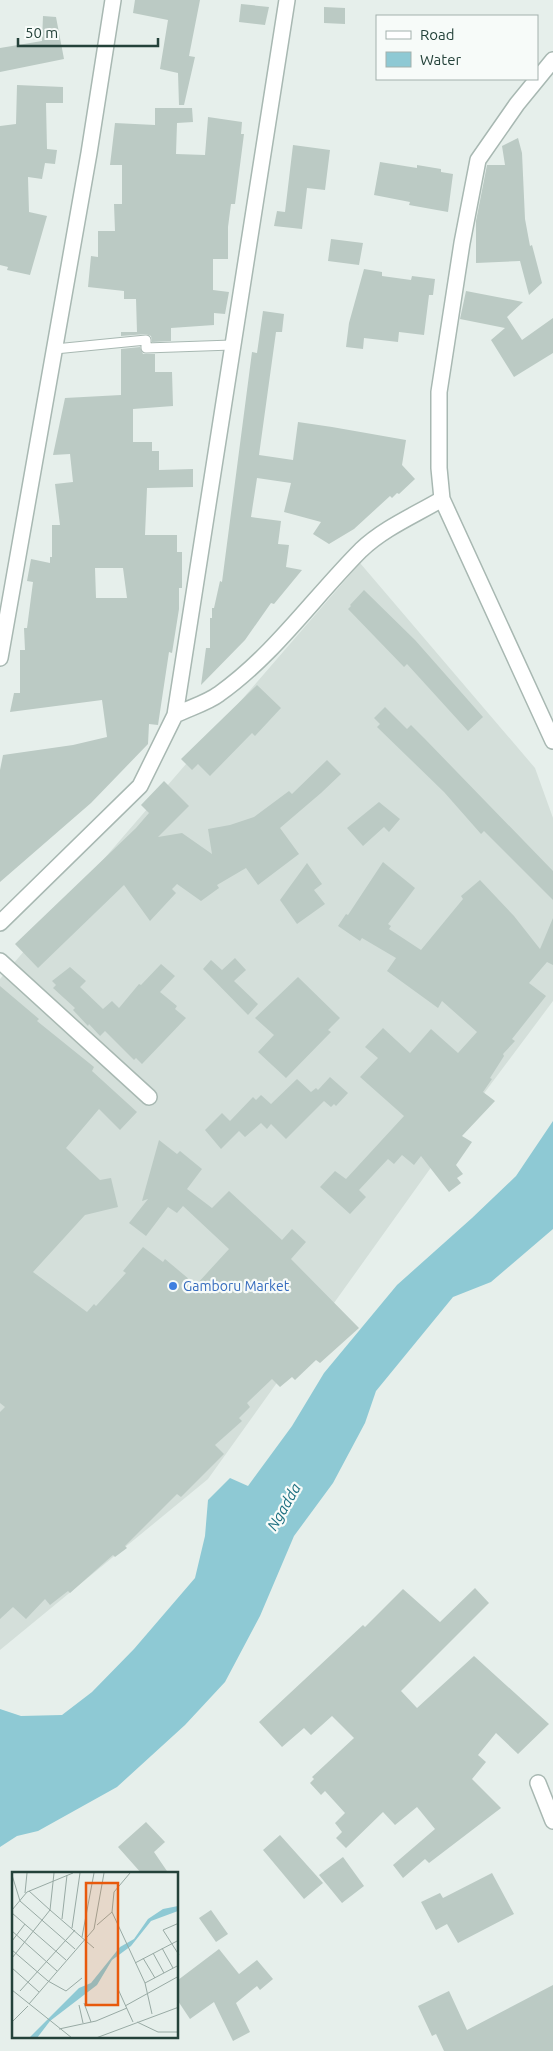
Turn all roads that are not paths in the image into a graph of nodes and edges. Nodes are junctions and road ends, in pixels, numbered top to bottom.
1 (113, 0) edge
2 (288, 0) edge
3 (553, 60) edge
4 (538, 78) edge
5 (537, 80) edge
6 (232, 345) junction
7 (55, 348) junction
8 (442, 499) junction
9 (0, 658) edge
10 (175, 715) junction
11 (553, 741) edge
12 (0, 923) edge
13 (0, 961) edge
14 (149, 1096) dead end
15 (538, 1783) dead end
16 (553, 1821) edge

1 - 7 street
2 - 6 street
3 - 4 street
5 - 8 street
6 - 7 lane
6 - 10 street
7 - 9 street
8 - 10 street
8 - 11 street
10 - 12 street
13 - 14 street
15 - 16 street

